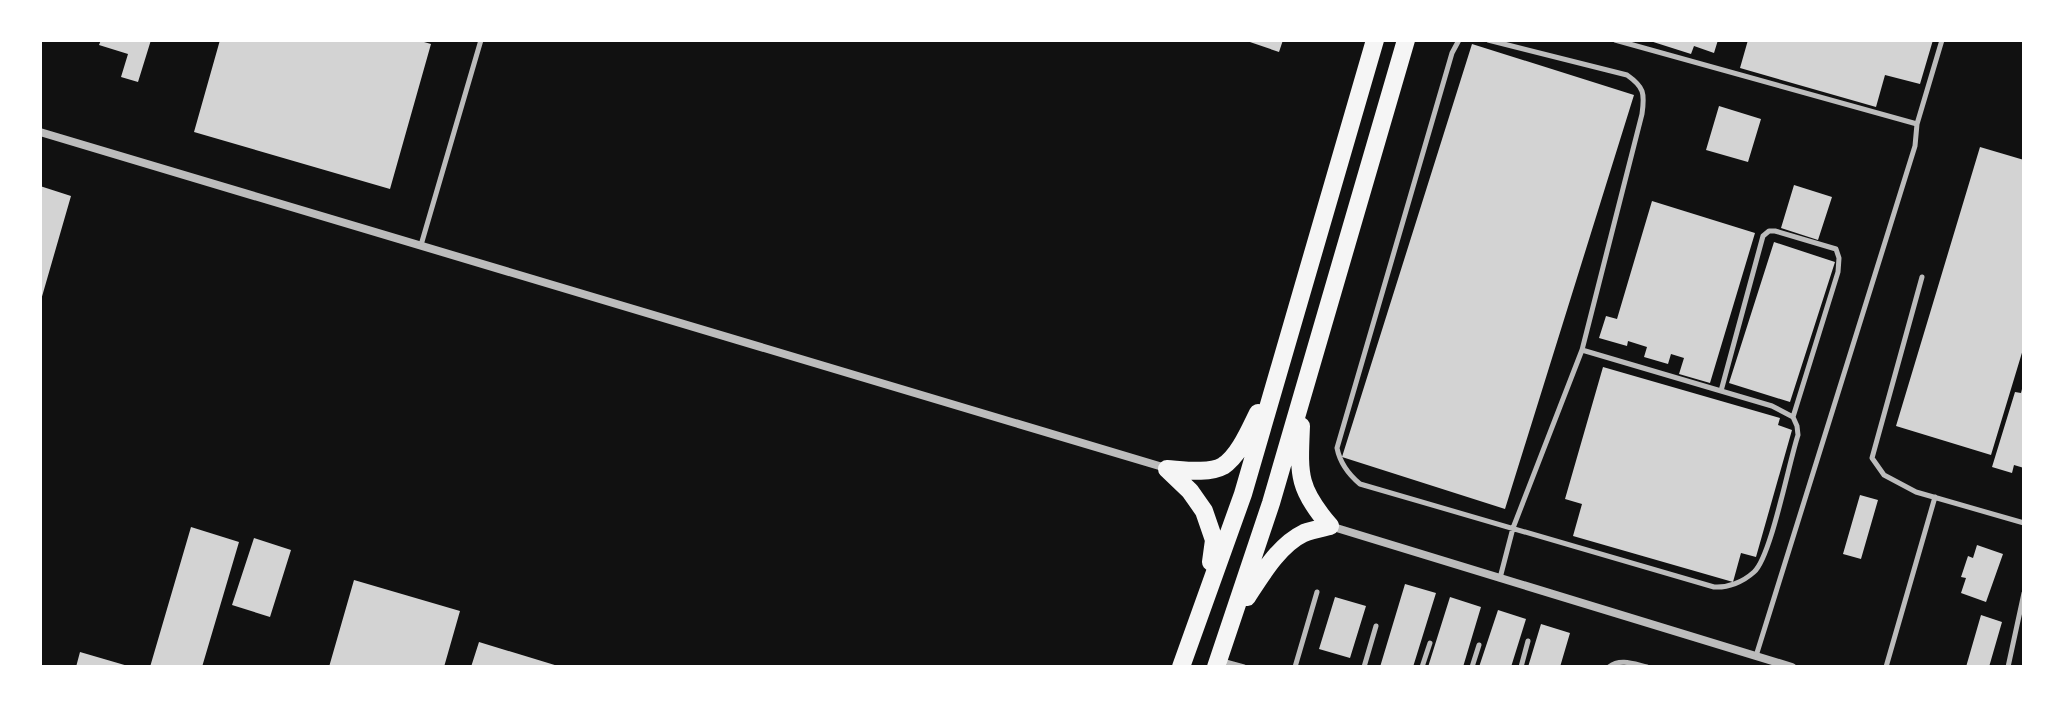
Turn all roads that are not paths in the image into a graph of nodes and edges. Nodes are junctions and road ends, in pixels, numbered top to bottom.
1 (481, 40) edge
2 (1375, 40) edge
3 (1406, 40) edge
4 (1459, 40) edge
5 (1488, 40) edge
6 (1615, 40) edge
7 (1942, 40) edge
8 (1917, 124) junction
9 (40, 132) edge
10 (421, 245) junction
11 (1922, 277) dead end
12 (1582, 350) junction
13 (1279, 373) junction
14 (1303, 391) junction
15 (1721, 391) junction
16 (1793, 417) junction
17 (1167, 469) junction
18 (1935, 497) junction
19 (2024, 523) edge
20 (1330, 526) junction
21 (1513, 528) junction
22 (1500, 578) junction
23 (1317, 592) dead end
24 (2024, 593) edge
25 (1206, 594) junction
26 (1232, 620) junction
27 (1376, 626) dead end
28 (1528, 641) dead end
29 (1430, 643) dead end
30 (1479, 645) dead end
31 (1756, 656) junction
32 (1217, 663) edge
33 (1181, 667) edge
34 (1244, 667) edge
35 (1295, 667) edge
36 (1364, 667) edge
37 (1422, 667) edge
38 (1472, 667) edge
39 (1521, 667) edge
40 (1609, 667) edge
41 (1647, 667) edge
42 (1792, 667) edge
43 (1886, 667) edge
44 (2008, 667) edge

1 - 10 lane
2 - 13 highway
3 - 14 highway
4 - 21 lane
5 - 12 lane
6 - 8 lane
7 - 8 lane
8 - 31 lane
9 - 10 street
10 - 17 street
11 - 18 lane
12 - 15 lane
12 - 21 lane
13 - 17 highway
13 - 25 highway
14 - 20 highway
14 - 26 highway
15 - 16 lane
15 - 16 lane
16 - 21 lane
17 - 25 highway
18 - 19 lane
18 - 43 lane
20 - 22 street
20 - 26 highway
21 - 22 lane
22 - 31 street
23 - 35 lane
24 - 44 lane
25 - 33 highway
26 - 32 highway
27 - 36 lane
28 - 39 lane
29 - 37 lane
30 - 38 lane
31 - 42 street
32 - 34 lane
40 - 41 lane

